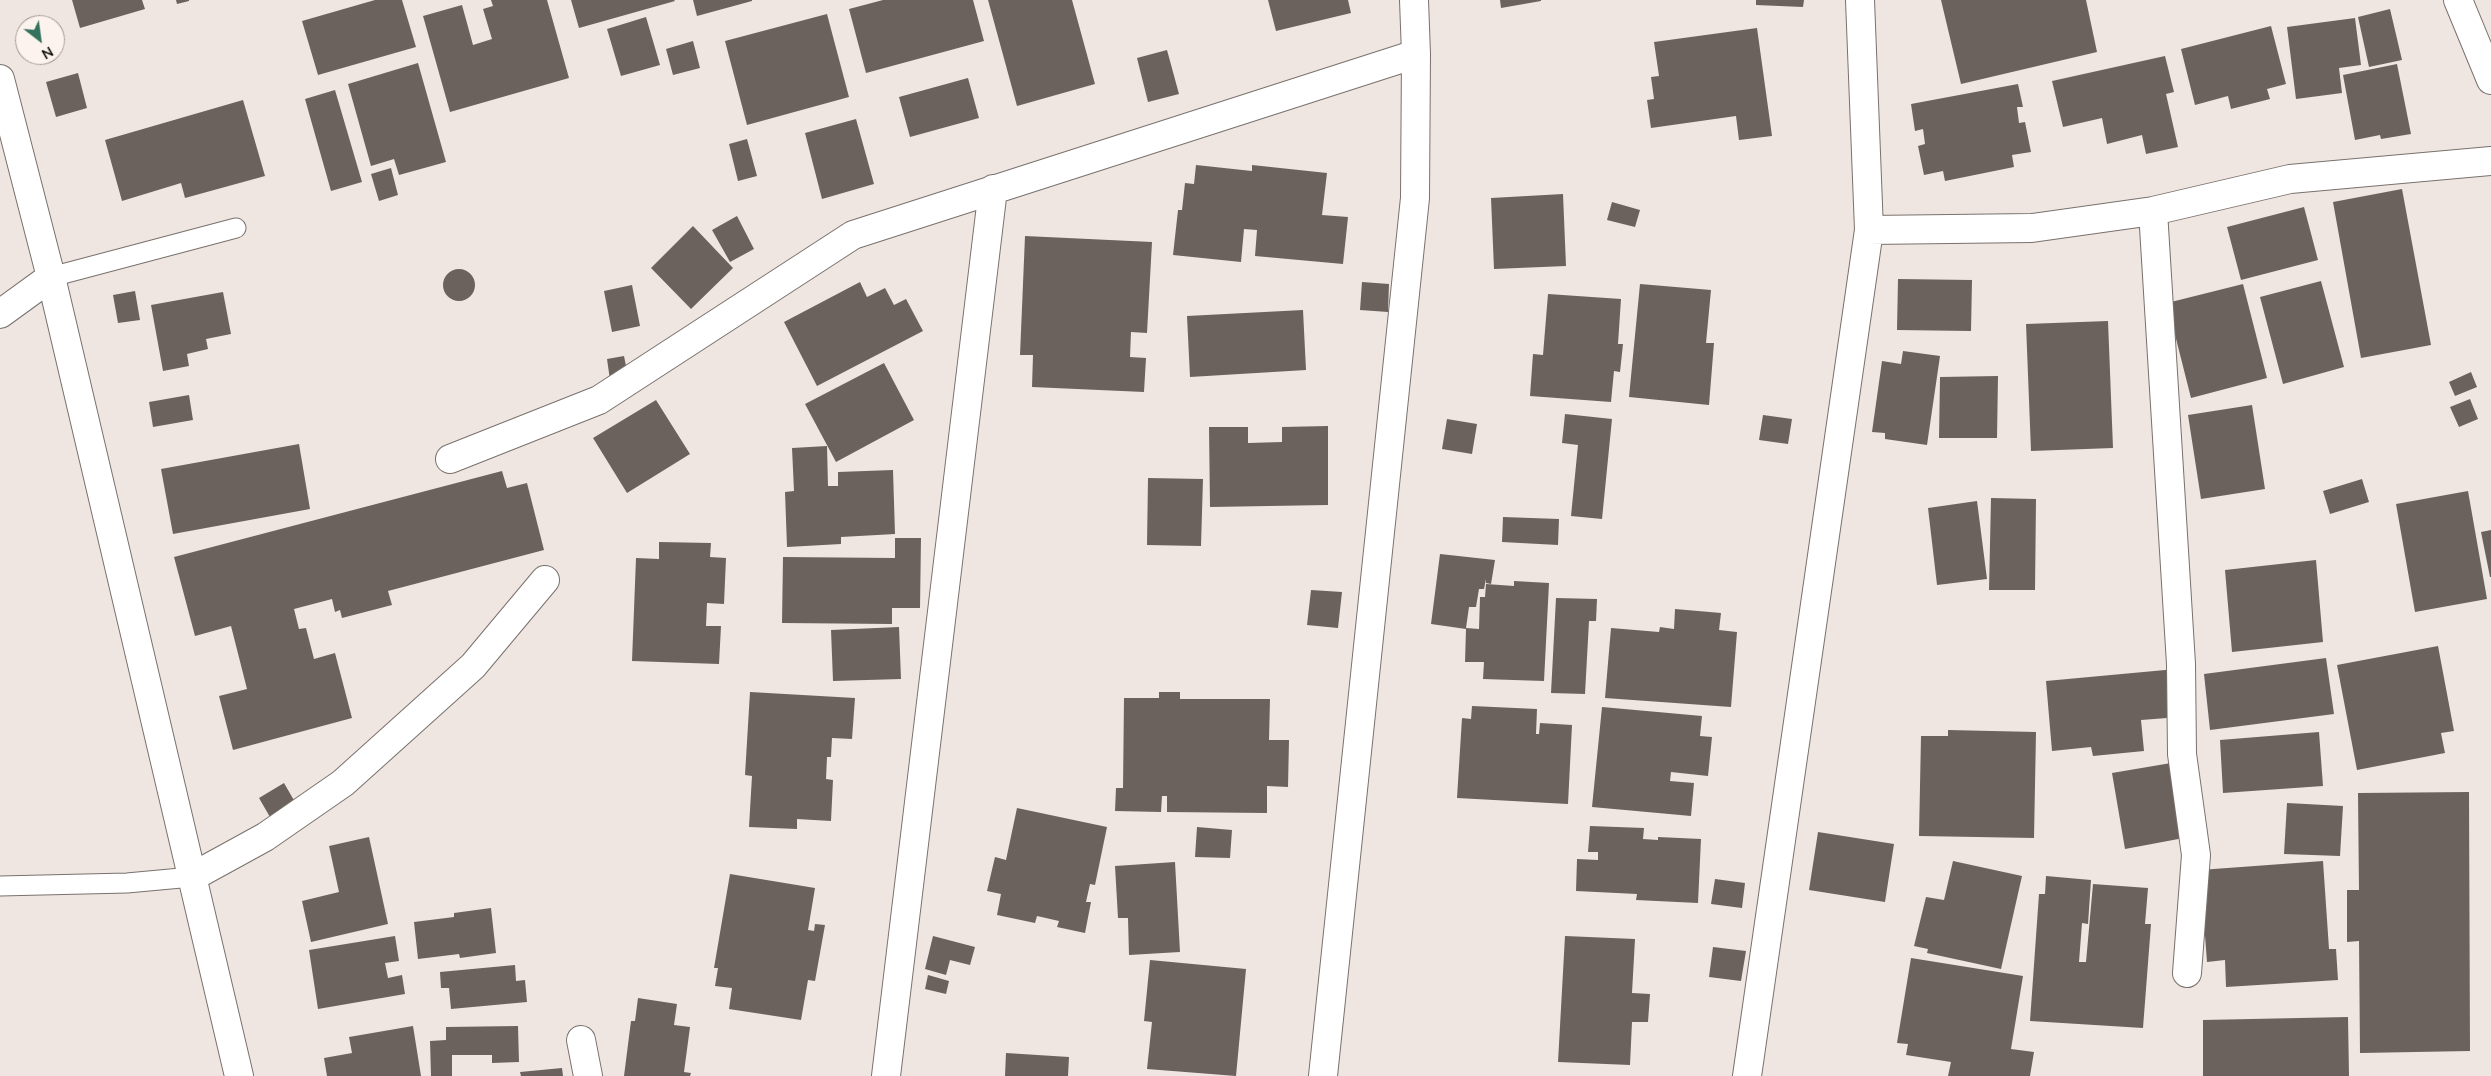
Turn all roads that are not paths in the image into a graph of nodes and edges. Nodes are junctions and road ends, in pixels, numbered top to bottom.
1 (1414, 0) edge
2 (1860, 0) edge
3 (2458, 0) edge
4 (1416, 54) junction
5 (0, 79) edge
6 (2491, 80) edge
7 (2491, 161) edge
8 (992, 189) junction
9 (2153, 210) junction
10 (236, 228) dead end
11 (1870, 230) junction
12 (50, 277) junction
13 (0, 314) edge
14 (450, 459) dead end
15 (545, 580) dead end
16 (192, 877) junction
17 (0, 886) edge
18 (2187, 972) dead end
19 (581, 1040) dead end
20 (238, 1076) edge
21 (588, 1076) edge
22 (886, 1076) edge
23 (1323, 1076) edge
24 (1746, 1076) edge

1 - 4 street
2 - 11 street
3 - 6 street
4 - 8 street
4 - 23 street
5 - 12 street
7 - 9 street
8 - 14 street
8 - 22 street
9 - 11 street
9 - 18 street
10 - 12 lane
11 - 24 street
12 - 13 street
12 - 16 street
15 - 16 street
16 - 17 lane
16 - 20 street
19 - 21 street

